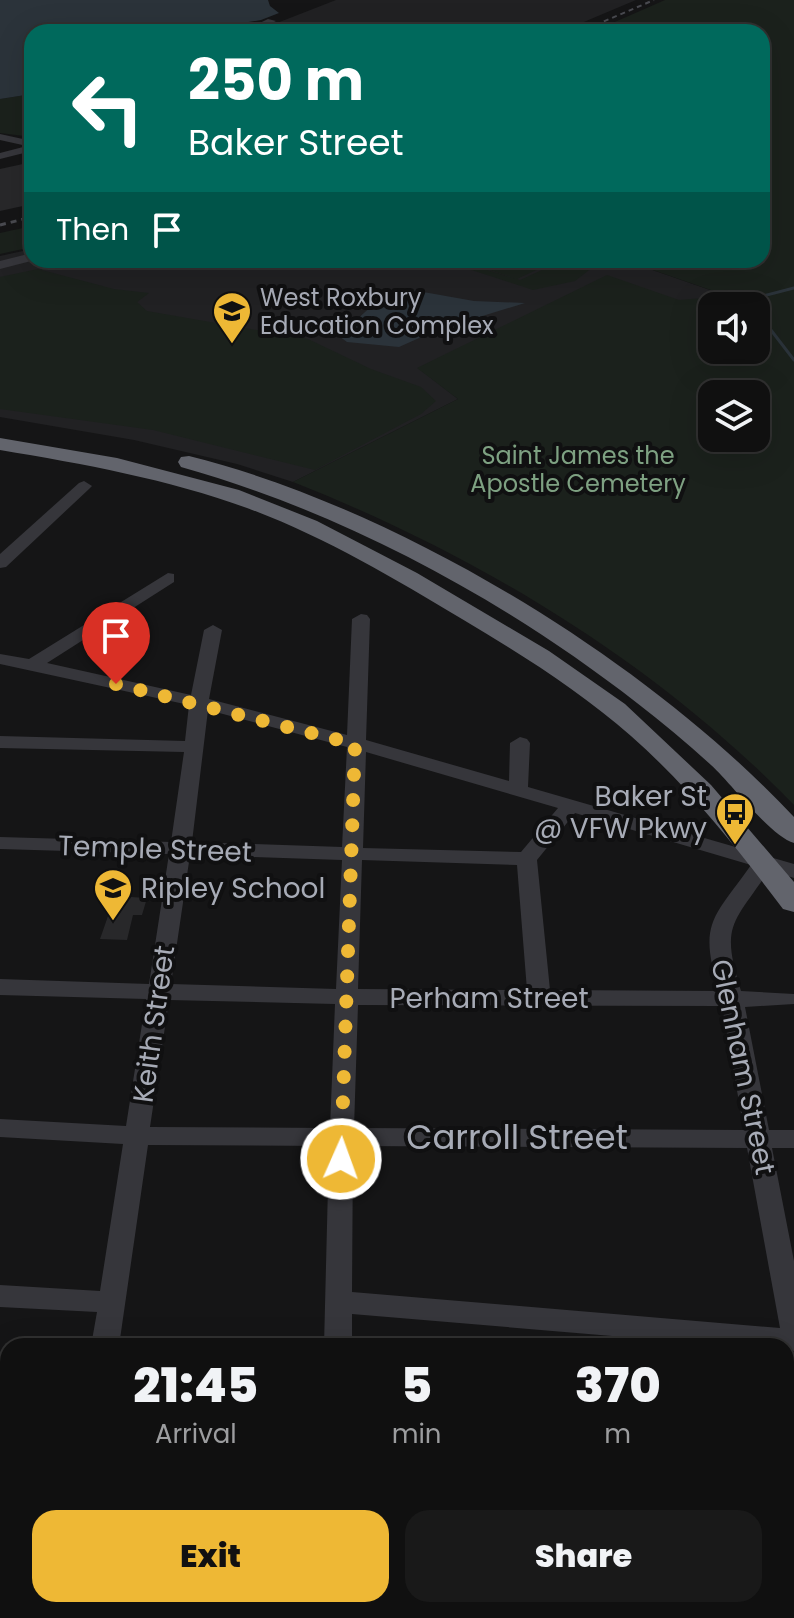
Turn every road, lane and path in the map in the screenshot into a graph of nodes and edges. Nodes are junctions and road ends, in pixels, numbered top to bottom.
1 (271, 21) dead end
2 (264, 24) edge
3 (0, 137) edge
4 (24, 145) edge
5 (24, 148) edge
6 (0, 150) edge
7 (24, 150) edge
8 (0, 157) edge
9 (24, 259) edge
10 (0, 265) edge
11 (11, 438) edge
12 (84, 486) dead end
13 (0, 563) edge
14 (168, 578) dead end
15 (361, 619) dead end
16 (213, 630) dead end
17 (0, 659) edge
18 (32, 665) junction
19 (199, 703) junction
20 (0, 742) edge
21 (520, 743) dead end
22 (355, 744) junction
23 (195, 747) junction
24 (518, 789) junction
25 (572, 804) junction
26 (794, 834) edge
27 (0, 843) edge
28 (180, 850) junction
29 (352, 856) junction
30 (527, 859) junction
31 (763, 863) junction
32 (794, 871) edge
33 (794, 902) edge
34 (0, 987) edge
35 (157, 993) junction
36 (348, 997) junction
37 (539, 997) junction
38 (732, 999) junction
39 (786, 999) dead end
40 (0, 1128) edge
41 (138, 1136) junction
42 (341, 1136) junction
43 (759, 1139) junction
44 (794, 1139) edge
45 (0, 1296) edge
46 (112, 1302) junction
47 (338, 1302) junction
48 (794, 1332) edge
49 (106, 1338) edge
50 (338, 1338) edge
51 (770, 1338) edge

1 - 2 street
3 - 4 street
5 - 6 street
7 - 8 street
9 - 10 street
11 - 26 highway
11 - 31 highway
12 - 13 street
14 - 18 street
15 - 22 street
16 - 19 street, Keith Street
17 - 18 street
18 - 19 street
19 - 22 street
19 - 23 street, Keith Street
20 - 23 street
21 - 24 street
22 - 24 street
22 - 29 street
23 - 28 street, Keith Street
24 - 25 street
25 - 30 street
25 - 31 street
27 - 28 street, Temple Street
28 - 29 street, Temple Street
28 - 35 street, Keith Street
29 - 30 street, Temple Street
29 - 36 street
30 - 37 street
31 - 32 street
31 - 33 highway
31 - 38 street, Glenham Street
34 - 35 street, Perham Street
35 - 36 street, Perham Street
35 - 41 street, Keith Street
36 - 37 street, Perham Street
36 - 42 street
37 - 38 street, Perham Street
38 - 39 street, Perham Street
38 - 43 street, Glenham Street
40 - 41 street, Carroll Street
41 - 42 street, Carroll Street
41 - 46 street, Keith Street
42 - 43 street, Carroll Street
42 - 47 street
43 - 44 street, Carroll Street
43 - 48 street, Glenham Street
45 - 46 street
46 - 49 street, Keith Street
47 - 50 street
47 - 51 street

